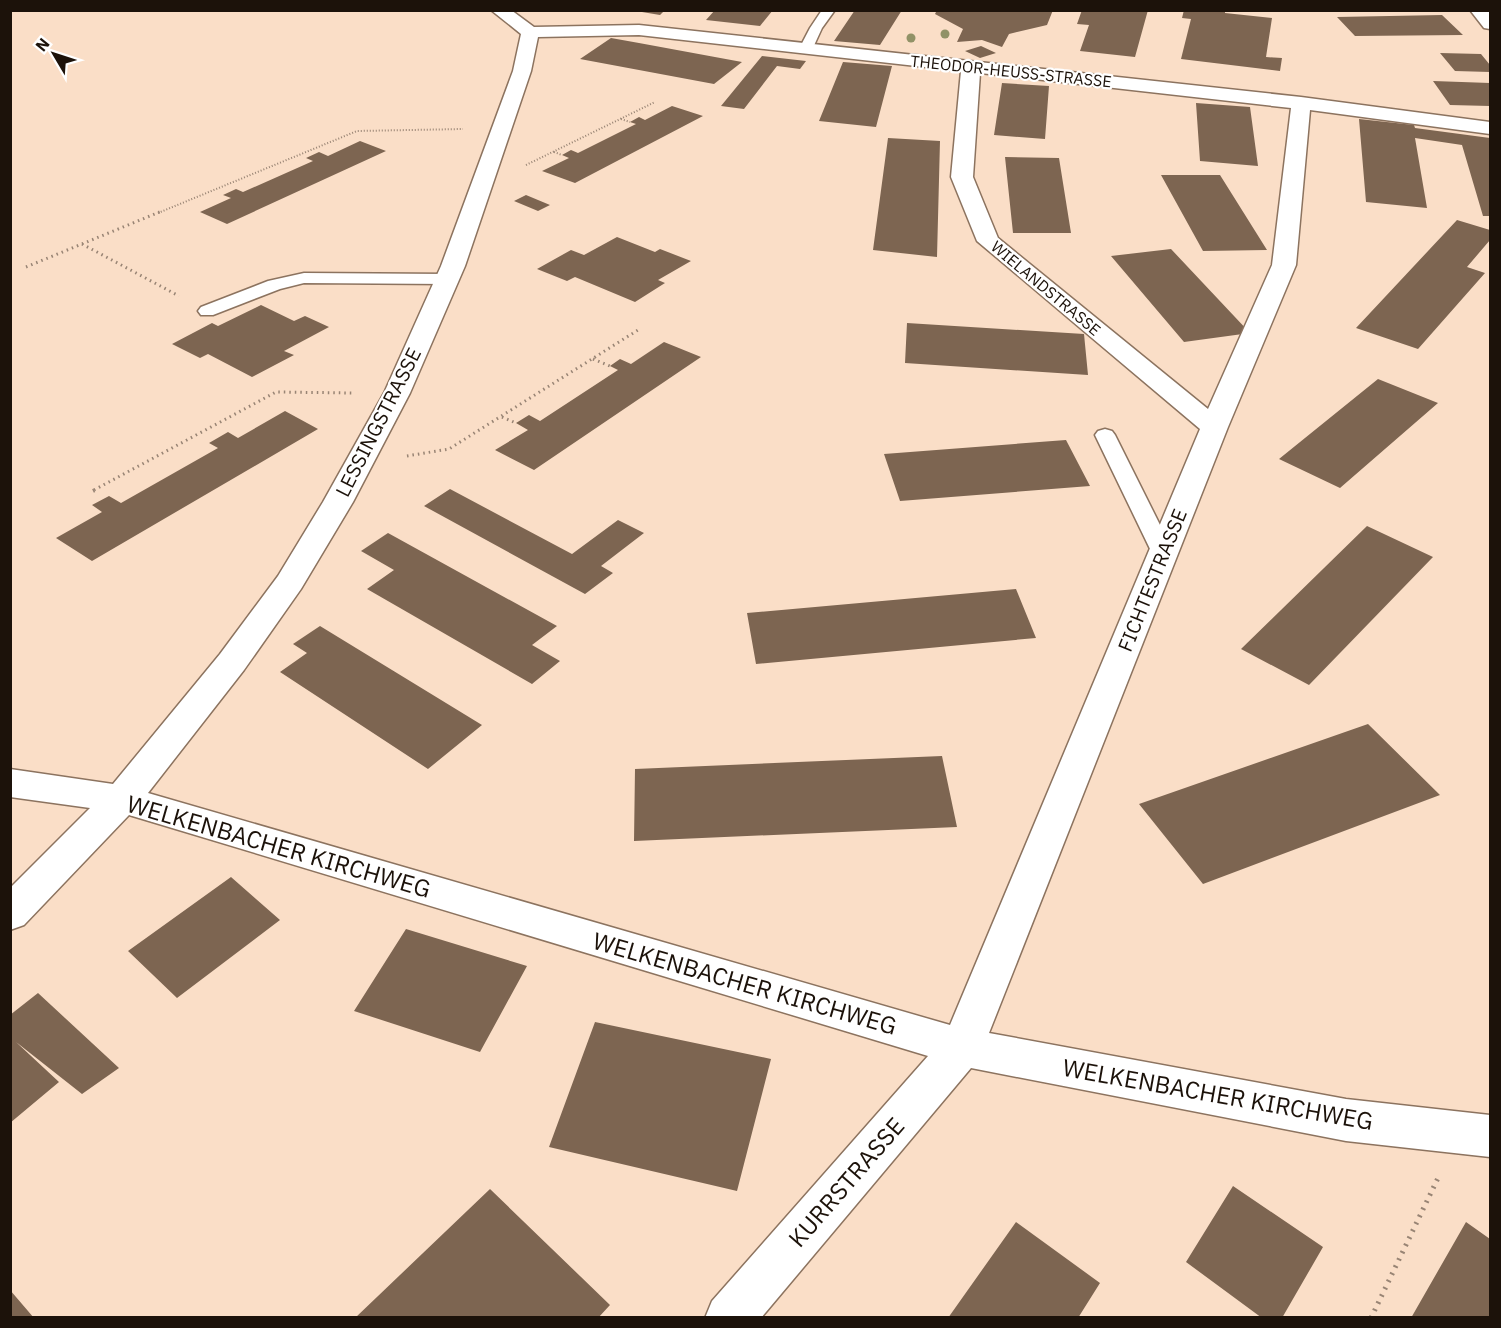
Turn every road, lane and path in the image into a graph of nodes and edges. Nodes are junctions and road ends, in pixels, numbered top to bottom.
1 (499, 10) edge
2 (829, 10) edge
3 (1478, 10) edge
4 (1491, 24) edge
5 (530, 32) junction
6 (806, 49) junction
7 (971, 67) junction
8 (655, 102) dead end
9 (1301, 103) junction
10 (620, 119) junction
11 (630, 122) dead end
12 (503, 128) junction
13 (1491, 128) edge
14 (553, 152) junction
15 (562, 155) dead end
16 (487, 174) junction
17 (82, 244) junction
18 (26, 267) dead end
19 (447, 279) junction
20 (207, 311) joint
21 (638, 330) dead end
22 (593, 359) junction
23 (609, 366) dead end
24 (397, 393) junction
25 (501, 416) junction
26 (516, 423) dead end
27 (1214, 427) junction
28 (1106, 435) dead end
29 (358, 463) junction
30 (93, 491) dead end
31 (1163, 553) junction
32 (10, 783) edge
33 (122, 799) junction
34 (10, 915) edge
35 (962, 1047) junction
36 (1475, 1134) edge
37 (729, 1317) edge
38 (1371, 1317) edge

1 - 5 street
2 - 6 lane
3 - 4 street
5 - 6 street, THEODOR-HEUSS-STRASSE
5 - 12 street, LESSINGSTRASSE
6 - 7 street, THEODOR-HEUSS-STRASSE
7 - 9 street, THEODOR-HEUSS-STRASSE
7 - 27 street, WIELANDSTRASSE
8 - 10 path
9 - 13 street, THEODOR-HEUSS-STRASSE
9 - 27 street, FICHTESTRASSE
10 - 11 path
10 - 14 path
12 - 16 street, LESSINGSTRASSE
12 - 17 path
14 - 15 path
14 - 16 path
16 - 19 street, LESSINGSTRASSE
17 - 18 path
17 - 20 path
19 - 20 lane
19 - 24 street, LESSINGSTRASSE
21 - 22 path
22 - 23 path
22 - 25 path
24 - 29 street, LESSINGSTRASSE
24 - 30 path
25 - 26 path
25 - 29 path
27 - 31 street, FICHTESTRASSE
28 - 31 lane
29 - 33 street, LESSINGSTRASSE
31 - 35 street, FICHTESTRASSE
32 - 33 street, WELKENBACHER KIRCHWEG
33 - 34 street, LESSINGSTRASSE
33 - 35 street, WELKENBACHER KIRCHWEG
35 - 36 street, WELKENBACHER KIRCHWEG
35 - 37 street, KURRSTRASSE
36 - 38 path

